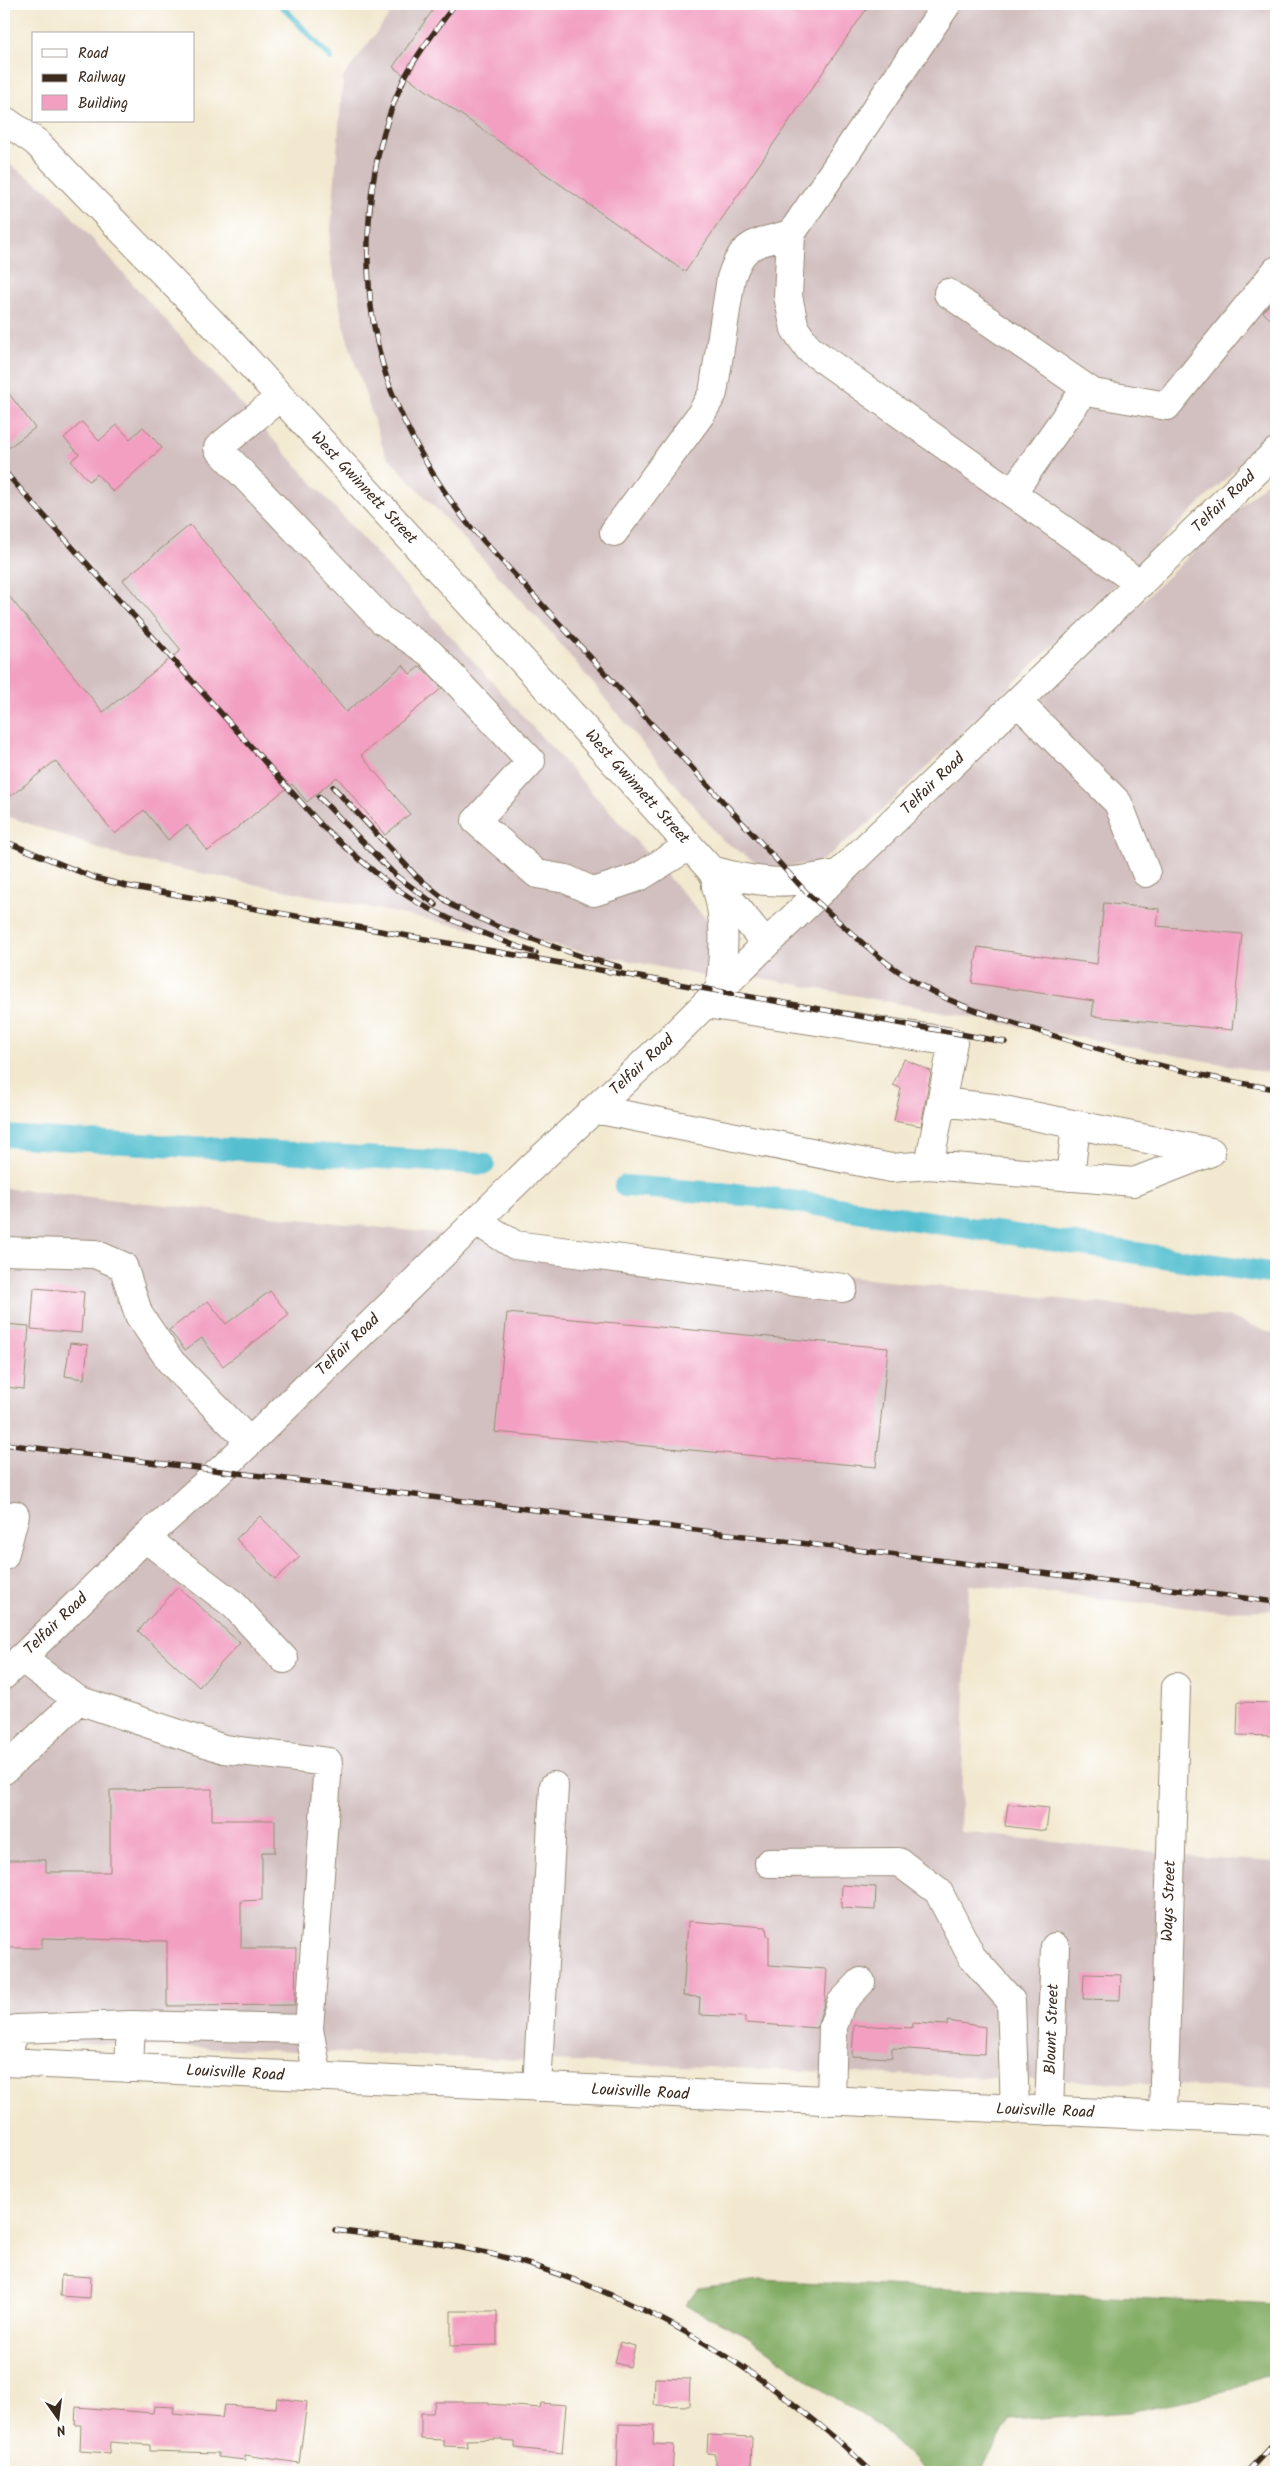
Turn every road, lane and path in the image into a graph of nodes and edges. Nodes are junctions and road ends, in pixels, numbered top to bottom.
1 (947, 4) edge
2 (4, 120) edge
3 (791, 234) junction
4 (1276, 271) edge
5 (948, 293) dead end
6 (1086, 388) junction
7 (280, 397) junction
8 (1276, 452) edge
9 (1012, 493) junction
10 (614, 532) dead end
11 (1140, 584) junction
12 (1018, 702) junction
13 (689, 846) junction
14 (711, 870) junction
15 (840, 873) junction
16 (1146, 873) dead end
17 (773, 937) junction
18 (712, 997) junction
19 (941, 1102) junction
20 (595, 1109) junction
21 (1076, 1124) junction
22 (929, 1165) junction
23 (1070, 1176) junction
24 (476, 1222) junction
25 (4, 1251) edge
26 (843, 1288) dead end
27 (249, 1441) junction
28 (15, 1515) dead end
29 (145, 1538) junction
30 (4, 1556) edge
31 (284, 1659) dead end
32 (12, 1666) edge
33 (1176, 1687) dead end
34 (78, 1700) junction
35 (4, 1770) edge
36 (554, 1786) dead end
37 (769, 1862) dead end
38 (1055, 1947) dead end
39 (861, 1982) dead end
40 (131, 2025) junction
41 (309, 2029) junction
42 (4, 2062) edge
43 (129, 2068) junction
44 (318, 2077) junction
45 (537, 2087) junction
46 (831, 2101) junction
47 (1015, 2110) junction
48 (1049, 2111) junction
49 (1163, 2115) junction
50 (1276, 2121) edge

1 - 3 street
2 - 7 street, West Gwinnett Street
3 - 9 street
3 - 10 street
4 - 6 street
5 - 6 street
6 - 9 street
7 - 13 street, West Gwinnett Street
7 - 13 street
8 - 11 street, Telfair Road
9 - 11 street
11 - 12 street, Telfair Road
12 - 15 street, Telfair Road
12 - 16 street
13 - 14 street, West Gwinnett Street
14 - 15 street
14 - 17 street, West Gwinnett Street
14 - 18 street
15 - 17 street, Telfair Road
17 - 18 street, Telfair Road
18 - 19 street
18 - 20 street, Telfair Road
19 - 21 street
19 - 22 street
20 - 22 street
20 - 24 street, Telfair Road
21 - 23 street
21 - 23 street
22 - 23 street
24 - 26 street
24 - 27 street, Telfair Road
25 - 27 street
27 - 29 street, Telfair Road
28 - 30 street
29 - 31 street
29 - 32 street, Telfair Road
32 - 34 street
33 - 49 street, Ways Street
34 - 35 street
34 - 41 street
36 - 45 street
37 - 47 street
38 - 48 street, Blount Street
39 - 46 street
40 - 41 street
40 - 42 street
40 - 43 street
41 - 44 street
42 - 43 street, Louisville Road
43 - 44 street, Louisville Road
44 - 45 street, Louisville Road
45 - 46 street, Louisville Road
46 - 47 street, Louisville Road
47 - 48 street, Louisville Road
48 - 49 street, Louisville Road
49 - 50 street, Louisville Road

